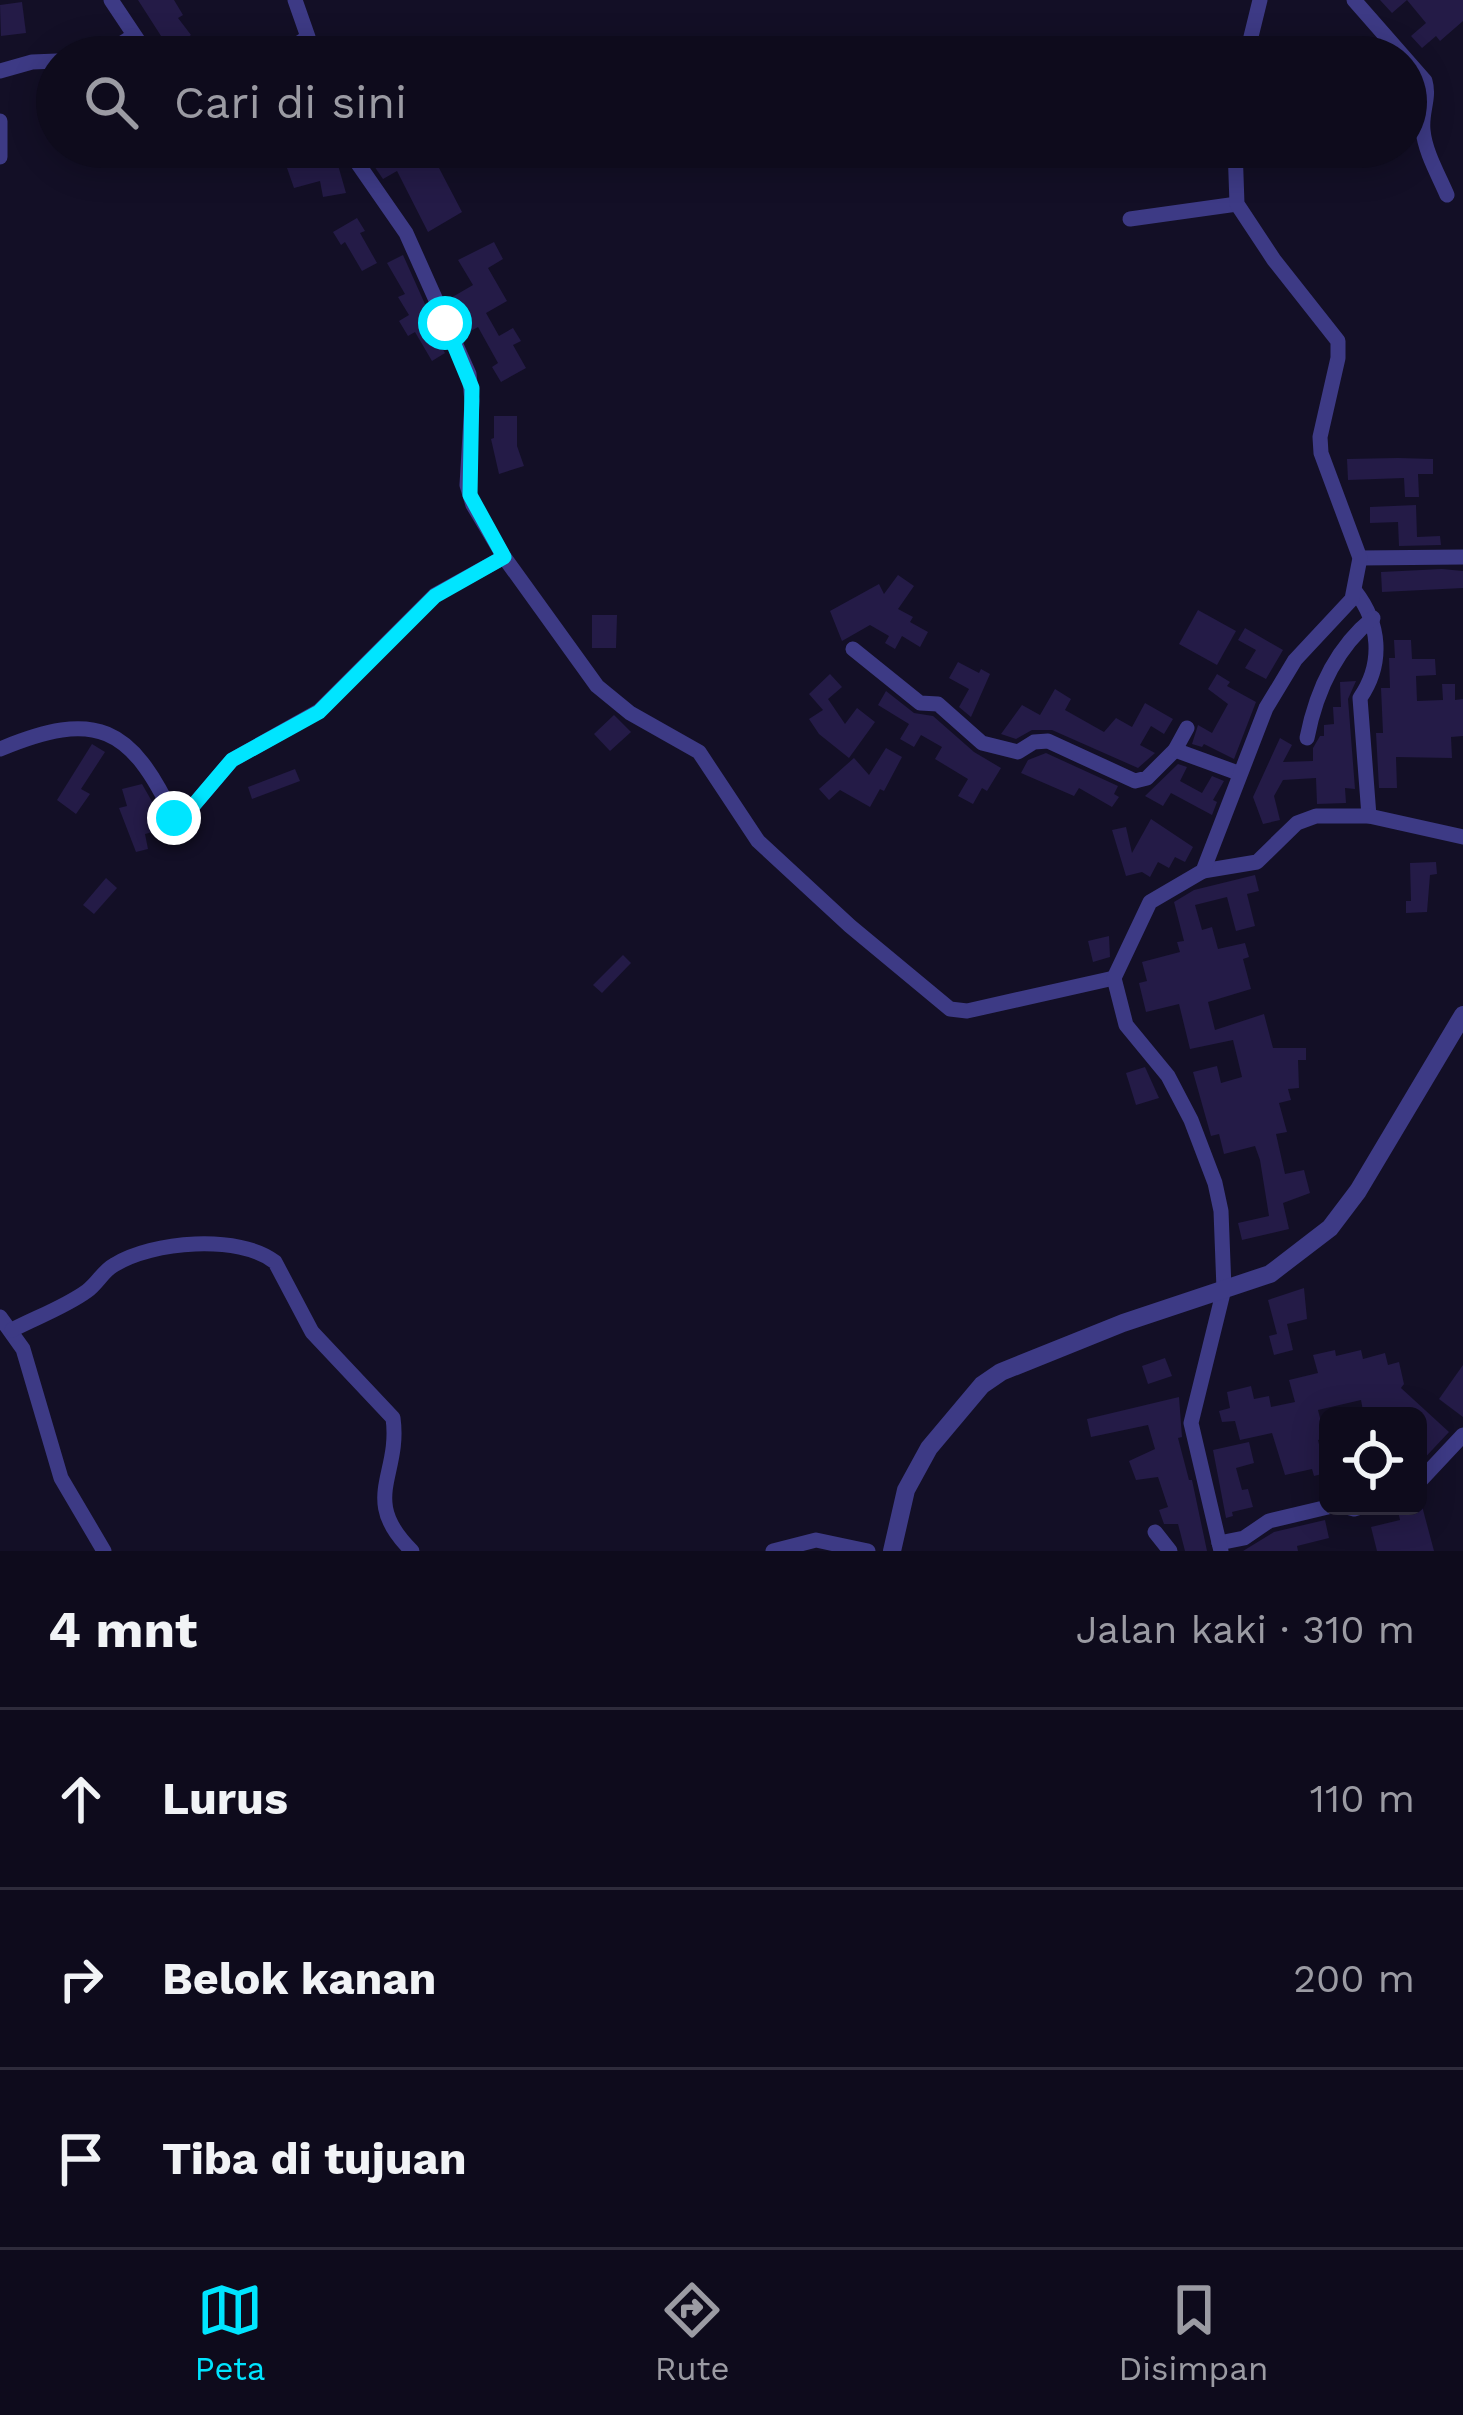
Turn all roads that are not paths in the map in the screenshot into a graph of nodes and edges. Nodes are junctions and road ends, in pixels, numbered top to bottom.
1 (110, 0) edge
2 (295, 0) edge
3 (1354, 0) edge
4 (1258, 1) edge
5 (133, 36) edge
6 (308, 36) edge
7 (1250, 36) edge
8 (1386, 36) edge
9 (36, 62) edge
10 (0, 70) edge
11 (0, 121) edge
12 (1427, 146) edge
13 (0, 157) edge
14 (362, 168) edge
15 (1236, 168) edge
16 (1447, 195) dead end
17 (1237, 204) junction
18 (1130, 219) dead end
19 (504, 557) junction
20 (1463, 557) edge
21 (1360, 558) junction
22 (1355, 591) junction
23 (1373, 617) junction
24 (853, 649) dead end
25 (1187, 728) dead end
26 (1307, 738) dead end
27 (0, 749) edge
28 (1175, 750) junction
29 (1238, 773) junction
30 (1369, 816) junction
31 (1463, 837) edge
32 (1203, 871) junction
33 (1114, 978) junction
34 (1463, 1015) edge
35 (1224, 1289) junction
36 (6, 1323) edge
37 (1463, 1435) edge
38 (1427, 1473) edge
39 (1319, 1509) edge
40 (1155, 1532) dead end
41 (1220, 1547) edge
42 (104, 1551) edge
43 (412, 1551) edge
44 (772, 1551) edge
45 (868, 1551) edge
46 (892, 1551) edge
47 (1171, 1551) edge

1 - 5 street
2 - 6 street
3 - 8 street
4 - 7 street
9 - 10 street
11 - 13 street
12 - 16 street
14 - 19 street
15 - 17 street
17 - 18 street
17 - 21 street
19 - 27 street
19 - 33 street
20 - 21 street
21 - 22 street
22 - 23 street
22 - 29 street
23 - 26 street
23 - 30 street
24 - 28 street
25 - 28 street
28 - 29 street
29 - 32 street
30 - 31 street
30 - 32 street
32 - 33 street
33 - 35 street
34 - 35 street
35 - 41 street
35 - 46 street
36 - 42 street
36 - 43 street
37 - 38 street
39 - 41 street
40 - 47 street
44 - 45 street

